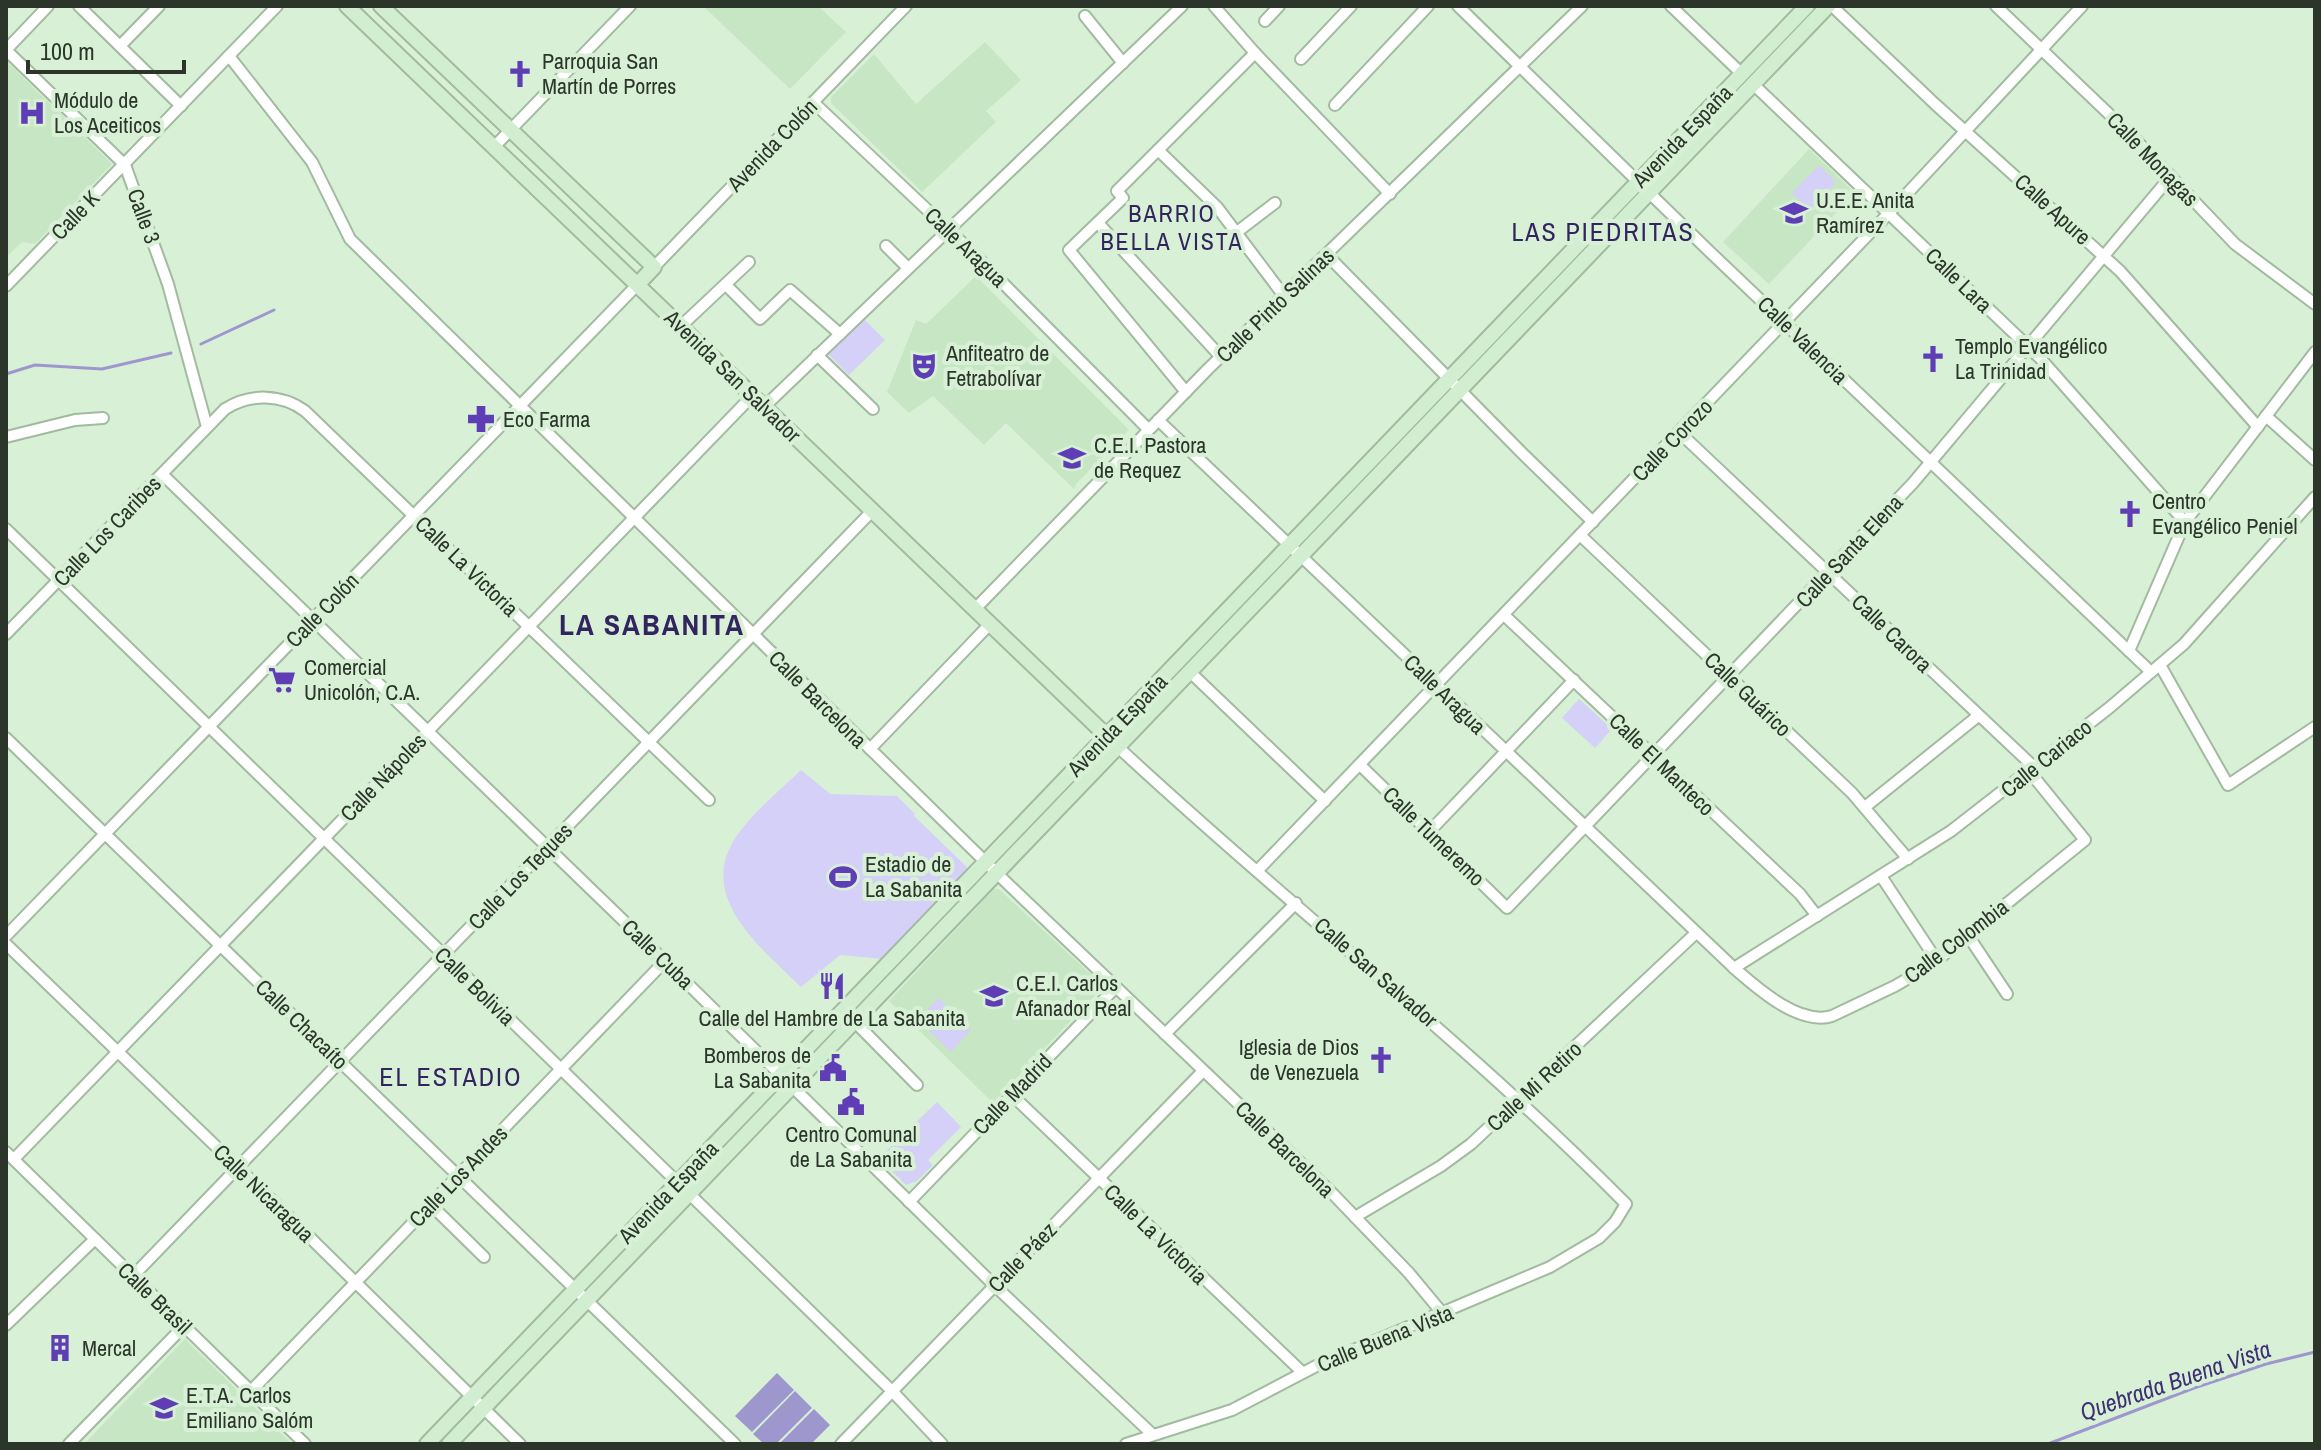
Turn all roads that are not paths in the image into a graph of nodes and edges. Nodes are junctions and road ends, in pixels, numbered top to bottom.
1 (48, 6) edge
2 (79, 6) edge
3 (159, 6) edge
4 (277, 6) edge
5 (347, 6) edge
6 (381, 6) edge
7 (630, 6) edge
8 (906, 6) edge
9 (1182, 6) edge
10 (1214, 6) edge
11 (1279, 6) edge
12 (1351, 6) edge
13 (1428, 6) edge
14 (1458, 6) edge
15 (1582, 6) edge
16 (1671, 6) edge
17 (1807, 6) edge
18 (1830, 6) edge
19 (1996, 6) edge
20 (2082, 6) edge
21 (1085, 16) dead end
22 (1265, 21) dead end
23 (120, 46) junction
24 (6, 50) edge
25 (2042, 50) junction
26 (1255, 53) junction
27 (229, 56) junction
28 (1301, 59) dead end
29 (1123, 63) junction
30 (1521, 67) junction
31 (1748, 79) junction
32 (813, 102) junction
33 (1335, 105) dead end
34 (181, 106) junction
35 (510, 130) junction
36 (1965, 130) junction
37 (494, 147) junction
38 (1158, 150) junction
39 (125, 165) junction
40 (2171, 176) junction
41 (1644, 188) junction
42 (1390, 194) junction
43 (1275, 203) dead end
44 (1889, 213) junction
45 (1098, 223) junction
46 (949, 230) junction
47 (1237, 232) junction
48 (886, 246) dead end
49 (2103, 254) junction
50 (1327, 255) junction
51 (749, 262) dead end
52 (654, 267) junction
53 (908, 268) junction
54 (638, 284) junction
55 (726, 285) junction
56 (6, 286) edge
57 (1284, 296) junction
58 (2315, 304) edge
59 (1785, 322) junction
60 (681, 326) junction
61 (840, 334) junction
62 (2029, 347) junction
63 (2315, 352) edge
64 (817, 355) junction
65 (1221, 357) junction
66 (1449, 380) junction
67 (1460, 391) junction
68 (1186, 392) junction
69 (753, 395) junction
70 (521, 405) junction
71 (765, 406) junction
72 (873, 409) dead end
73 (2266, 416) junction
74 (103, 418) dead end
75 (1158, 420) junction
76 (207, 427) junction
77 (2258, 427) junction
78 (1148, 429) junction
79 (1679, 432) junction
80 (6, 437) edge
81 (2315, 460) edge
82 (1930, 462) junction
83 (162, 474) junction
84 (2315, 497) edge
85 (873, 510) junction
86 (415, 515) junction
87 (635, 517) junction
88 (1593, 522) junction
89 (2185, 522) junction
90 (6, 529) edge
91 (1580, 535) junction
92 (1296, 551) junction
93 (1829, 572) junction
94 (58, 581) junction
95 (975, 609) junction
96 (1504, 615) junction
97 (312, 621) junction
98 (990, 624) junction
99 (529, 626) junction
100 (6, 634) edge
101 (753, 635) junction
102 (2129, 651) junction
103 (2155, 668) junction
104 (1190, 672) junction
105 (1730, 677) junction
106 (1574, 680) junction
107 (1436, 686) junction
108 (1978, 716) junction
109 (209, 727) junction
110 (2315, 727) edge
111 (427, 732) junction
112 (6, 738) edge
113 (1112, 741) junction
114 (649, 742) junction
115 (870, 749) junction
116 (1505, 752) junction
117 (1654, 755) junction
118 (1360, 765) junction
119 (2032, 769) junction
120 (709, 800) dead end
121 (1325, 801) junction
122 (1865, 807) junction
123 (1584, 827) junction
124 (1429, 832) junction
125 (105, 834) junction
126 (324, 839) junction
127 (2085, 840) joint
128 (547, 848) junction
129 (1908, 859) junction
130 (991, 868) junction
131 (1258, 870) junction
132 (1881, 876) junction
133 (1296, 903) junction
134 (1507, 908) joint
135 (1817, 916) junction
136 (1696, 933) junction
137 (1967, 934) junction
138 (6, 936) edge
139 (6, 944) edge
140 (221, 945) junction
141 (443, 955) junction
142 (665, 961) junction
143 (1937, 961) junction
144 (1734, 968) junction
145 (1116, 987) junction
146 (2007, 994) dead end
147 (854, 1021) junction
148 (1165, 1034) junction
149 (118, 1052) junction
150 (341, 1061) junction
151 (561, 1069) junction
152 (1203, 1071) junction
153 (780, 1075) junction
154 (917, 1085) dead end
155 (792, 1086) junction
156 (1012, 1095) junction
157 (1520, 1100) junction
158 (10, 1156) edge
159 (238, 1167) junction
160 (459, 1175) junction
161 (1098, 1178) junction
162 (677, 1183) junction
163 (688, 1194) junction
164 (909, 1202) junction
165 (430, 1204) junction
166 (1626, 1204) joint
167 (1355, 1217) junction
168 (95, 1239) junction
169 (484, 1257) dead end
170 (133, 1276) junction
171 (355, 1282) junction
172 (994, 1285) junction
173 (576, 1289) junction
174 (587, 1300) junction
175 (1443, 1314) junction
176 (6, 1325) edge
177 (184, 1326) junction
178 (1302, 1372) junction
179 (251, 1391) junction
180 (892, 1391) junction
181 (472, 1397) junction
182 (483, 1408) junction
183 (1152, 1434) junction
184 (69, 1444) edge
185 (305, 1444) edge
186 (427, 1444) edge
187 (449, 1444) edge
188 (520, 1444) edge
189 (735, 1444) edge
190 (841, 1444) edge
191 (942, 1444) edge
192 (1126, 1444) edge

1 - 24 street
2 - 23 street
3 - 23 street
4 - 27 street, Calle K
5 - 37 main road, Avenida San Salvador
6 - 35 main road
7 - 35 street
8 - 32 street, Avenida Colón
9 - 29 street
10 - 26 street
11 - 22 street
12 - 28 street
13 - 33 street
14 - 30 street, Calle Valencia
15 - 30 street, Calle Pinto Salinas
16 - 31 street, Calle Lara
17 - 31 main road, Avenida España
18 - 31 main road, Avenida España
18 - 36 street, Calle Apure
19 - 25 street, Calle Monagas
20 - 25 street, Calle Corozo
21 - 29 street
23 - 34 street
24 - 39 street, Calle 3
25 - 36 street, Calle Corozo
25 - 40 street, Calle Monagas
26 - 38 street
26 - 42 street
27 - 34 street, Calle K
27 - 70 street, Calle Barcelona
29 - 46 street
30 - 41 street, Calle Valencia
30 - 42 street, Calle Pinto Salinas
31 - 41 main road, Avenida España
31 - 44 street, Calle Lara
32 - 46 street, Calle Aragua
32 - 52 street, Avenida Colón
34 - 39 street, Calle K
35 - 37 street
35 - 52 main road
36 - 44 street, Calle Corozo
36 - 49 street, Calle Apure
37 - 54 main road, Avenida San Salvador
38 - 45 street
38 - 47 street
39 - 56 street, Calle K
39 - 76 street, Calle 3
40 - 49 street, Calle Santa Elena
40 - 58 street, Calle Monagas
41 - 59 street, Calle Valencia
41 - 66 main road, Avenida España
41 - 67 main road, Avenida España
42 - 50 street, Calle Pinto Salinas
43 - 47 street
44 - 59 street, Calle Corozo
44 - 62 street, Calle Lara
45 - 65 street
45 - 68 street
46 - 53 street
46 - 78 street, Calle Aragua
47 - 57 street
48 - 53 street
49 - 62 street, Calle Santa Elena
49 - 77 street, Calle Apure
50 - 57 street, Calle Pinto Salinas
50 - 66 street
51 - 55 street
52 - 54 main road, Avenida Colón
53 - 61 street
54 - 60 main road, Avenida San Salvador
54 - 70 street, Calle Colón
55 - 60 street
55 - 61 street
57 - 65 street, Calle Pinto Salinas
59 - 79 street, Calle Corozo
59 - 82 street, Calle Valencia
60 - 69 main road, Avenida San Salvador
61 - 64 street
62 - 82 street, Calle Santa Elena
62 - 89 street, Calle Lara
63 - 73 street
64 - 71 street
64 - 72 street
65 - 68 street, Calle Pinto Salinas
66 - 67 street
66 - 92 main road, Avenida España
67 - 88 street
67 - 92 main road, Avenida España
68 - 75 street, Calle Pinto Salinas
69 - 71 main road, Avenida San Salvador
69 - 87 street, Calle Nápoles
70 - 86 street, Calle Colón
70 - 87 street, Calle Barcelona
71 - 85 main road, Avenida San Salvador
73 - 77 street
73 - 81 street
74 - 80 street
75 - 78 street, Calle Pinto Salinas
75 - 92 street, Calle Aragua
76 - 83 street, Calle Los Caribes
76 - 86 street, Calle La Victoria
77 - 89 street
78 - 95 street, Calle Pinto Salinas
79 - 88 street, Calle Corozo
79 - 93 street, Calle Carora
82 - 93 street, Calle Santa Elena
82 - 102 street, Calle Valencia
83 - 94 street, Calle Los Caribes
83 - 97 street, Calle Cuba
84 - 103 street, Calle Cariaco
85 - 95 main road, Avenida San Salvador
85 - 101 street, Calle Los Teques
86 - 97 street, Calle Colón
86 - 99 street, Calle La Victoria
87 - 99 street, Calle Nápoles
87 - 101 street, Calle Barcelona
88 - 91 street, Calle Corozo
89 - 102 street
90 - 94 street, Calle Bolivia
91 - 96 street, Calle Corozo
91 - 105 street, Calle Guárico
92 - 104 main road, Avenida España
92 - 107 street, Calle Aragua
92 - 113 main road, Avenida España
93 - 105 street, Calle Santa Elena
93 - 108 street, Calle Carora
94 - 100 street, Calle Los Caribes
94 - 109 street, Calle Bolivia
95 - 98 main road, Avenida San Salvador
96 - 106 street, Calle El Manteco
96 - 107 street, Calle Corozo
97 - 109 street, Calle Colón
97 - 111 street, Calle Cuba
98 - 113 main road, Avenida San Salvador
98 - 115 street
99 - 111 street, Calle Nápoles
99 - 114 street, Calle La Victoria
101 - 114 street, Calle Los Teques
101 - 115 street, Calle Barcelona
102 - 103 street, Calle Valencia
103 - 110 street, Calle Valencia
103 - 119 street, Calle Cariaco
104 - 113 main road, Avenida España
104 - 121 street
105 - 117 street, Calle Santa Elena
105 - 122 street, Calle Guárico
106 - 116 street
106 - 117 street, Calle El Manteco
107 - 116 street, Calle Aragua
107 - 118 street, Calle Corozo
108 - 119 street, Calle Carora
108 - 122 street
109 - 125 street, Calle Colón
109 - 126 street, Calle Bolivia
111 - 126 street, Calle Nápoles
111 - 128 street, Calle Cuba
112 - 125 street, Calle Chacaíto
113 - 130 main road, Avenida España
113 - 131 street, Calle San Salvador
114 - 120 street, Calle La Victoria
114 - 128 street, Calle Los Teques
115 - 130 street, Calle Barcelona
116 - 123 street, Calle Aragua
116 - 124 street
117 - 123 street, Calle Santa Elena
117 - 135 street, Calle El Manteco
118 - 121 street, Calle Corozo
118 - 124 street, Calle Tumeremo
119 - 127 street, Calle Carora
119 - 129 street, Calle Cariaco
121 - 131 street, Calle Corozo
122 - 129 street, Calle Guárico
123 - 134 street, Calle Santa Elena
123 - 136 street, Calle Aragua
124 - 134 street, Calle Tumeremo
125 - 138 street, Calle Colón
125 - 140 street, Calle Chacaíto
126 - 140 street, Calle Nápoles
126 - 141 street, Calle Bolivia
127 - 137 street, Calle Colombia
128 - 141 street, Calle Los Teques
128 - 142 street, Calle Cuba
129 - 132 street, Calle Cariaco
130 - 145 street, Calle Barcelona
130 - 147 main road, Avenida España
130 - 153 main road, Avenida España
131 - 133 street, Calle San Salvador
132 - 135 street, Calle Cariaco
132 - 143 street
133 - 148 street
133 - 157 street, Calle San Salvador
135 - 144 street, Calle Cariaco
136 - 144 street, Calle Aragua
136 - 157 street, Calle Mi Retiro
137 - 143 street, Calle Colombia
137 - 146 street
139 - 149 street, Calle Nicaragua
140 - 149 street, Calle Nápoles
140 - 150 street, Calle Chacaíto
141 - 150 street, Calle Los Teques
141 - 151 street, Calle Bolivia
142 - 151 street, Calle Los Andes
142 - 153 street, Calle Cuba
143 - 144 street, Calle Colombia
145 - 148 street, Calle Barcelona
145 - 156 street, Calle Madrid
147 - 154 street
147 - 155 main road, Avenida España
148 - 152 street, Calle Barcelona
149 - 158 street, Calle Nápoles
149 - 159 street, Calle Nicaragua
150 - 159 street, Calle Los Teques
150 - 160 street, Calle Chacaíto
151 - 160 street, Calle Los Andes
151 - 162 street, Calle Bolivia
152 - 161 street, Calle Páez
152 - 167 street, Calle Barcelona
153 - 155 street, Calle Cuba
153 - 162 main road, Avenida España
155 - 163 main road, Avenida España
155 - 164 street, Calle Cuba
156 - 161 street, Calle La Victoria
156 - 164 street, Calle Madrid
157 - 166 street, Calle San Salvador
157 - 167 street, Calle Mi Retiro
158 - 168 street, Calle Brasil
159 - 170 street, Calle Los Teques
159 - 171 street, Calle Nicaragua
160 - 165 street, Calle Los Andes
160 - 173 street, Calle Chacaíto
161 - 172 street, Calle Páez
161 - 178 street, Calle La Victoria
162 - 163 street, Calle Bolivia
162 - 173 main road, Avenida España
163 - 174 main road, Avenida España
163 - 180 street, Calle Bolivia
164 - 172 street, Calle Cuba
165 - 169 street
165 - 171 street, Calle Los Andes
166 - 175 street, Calle Buena Vista
167 - 175 street, Calle Barcelona
168 - 170 street, Calle Brasil
168 - 176 street
170 - 177 street, Calle Brasil
171 - 179 street, Calle Los Andes
171 - 181 street, Calle Nicaragua
172 - 180 street, Calle Páez
172 - 183 street, Calle Cuba
173 - 174 street, Calle Chacaíto
173 - 181 main road, Avenida España
174 - 182 main road, Avenida España
174 - 189 street, Calle Chacaíto
175 - 178 street, Calle Buena Vista
177 - 179 street, Calle Brasil
177 - 184 street
178 - 183 street, Calle Buena Vista
179 - 185 street, Calle Brasil
180 - 190 street, Calle Páez
180 - 191 street, Calle Bolivia
181 - 182 street, Calle Nicaragua
181 - 186 main road, Avenida España
182 - 187 main road, Avenida España
182 - 188 street, Calle Nicaragua
183 - 192 street, Calle Buena Vista

